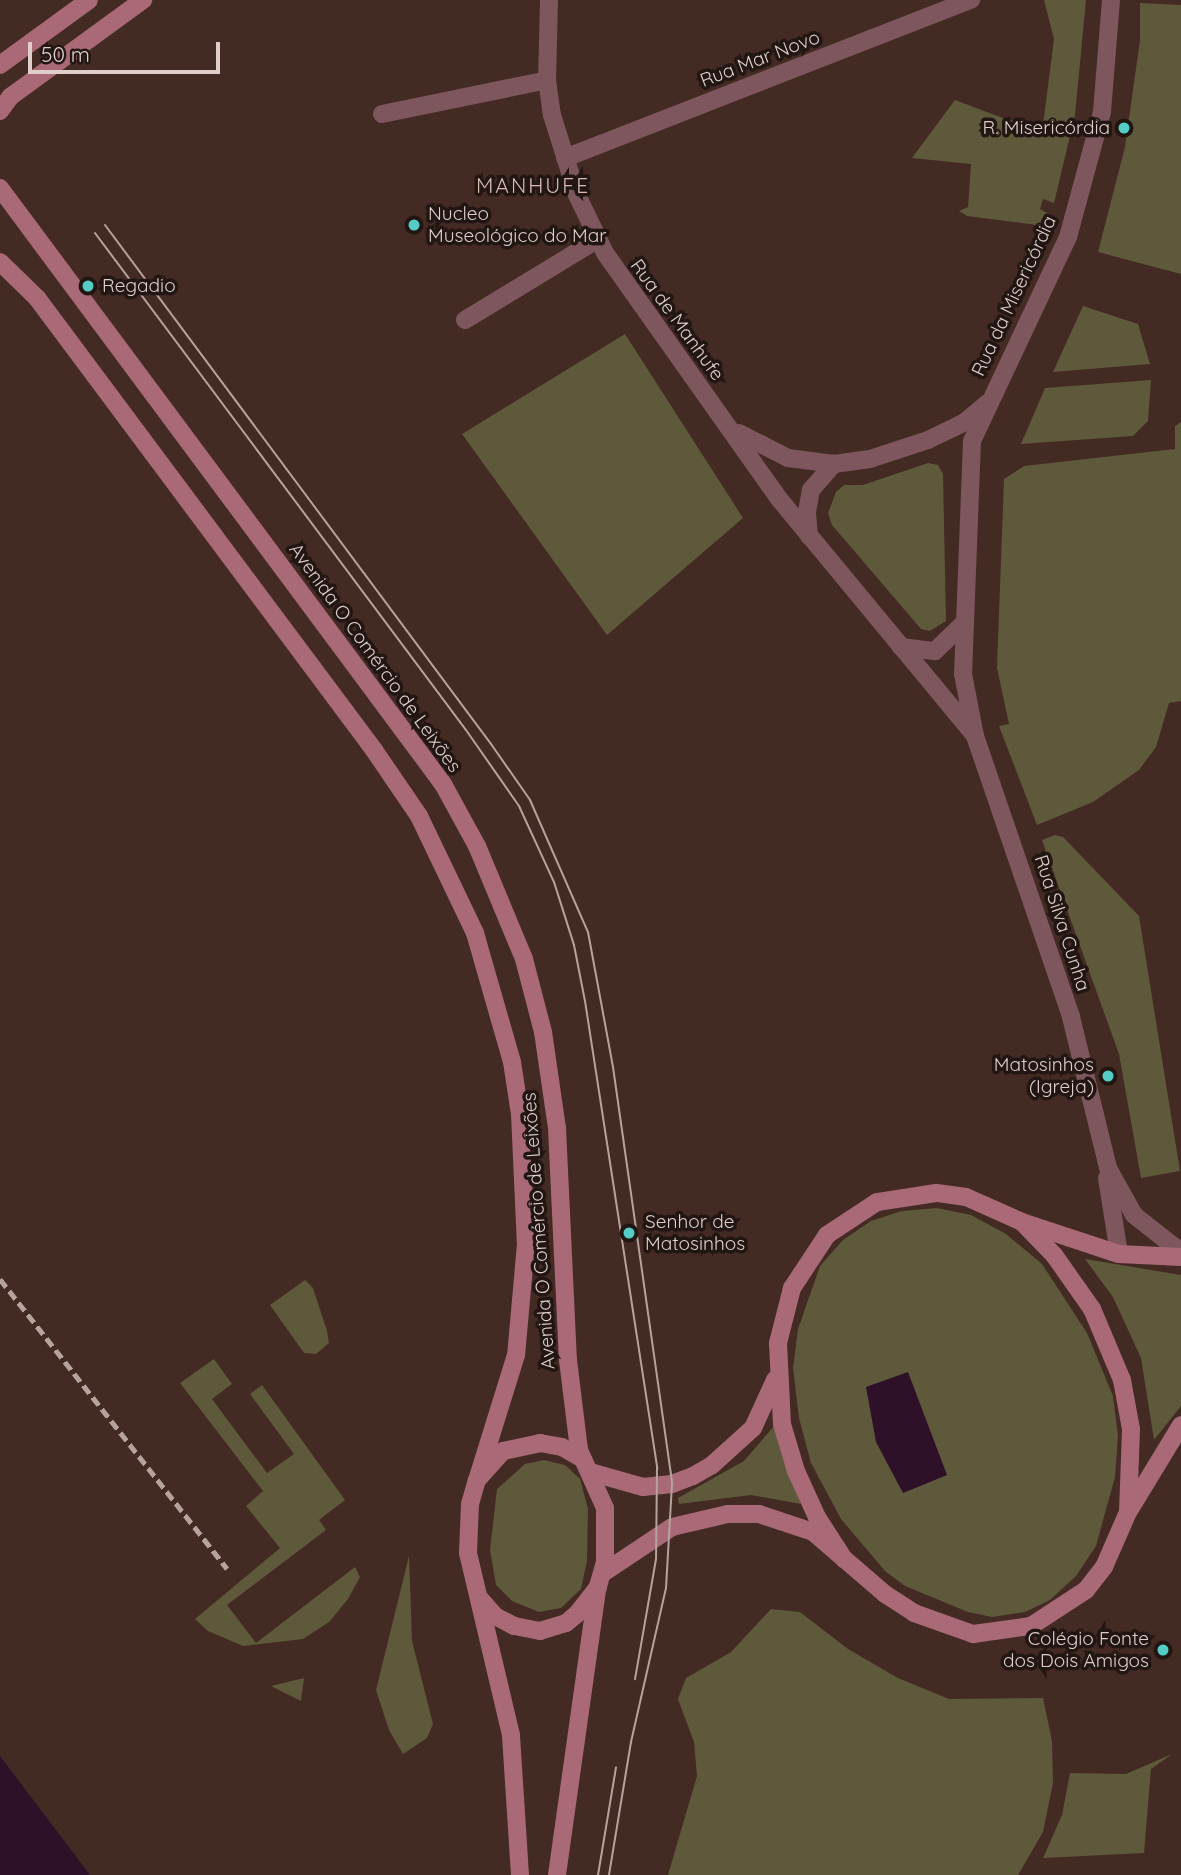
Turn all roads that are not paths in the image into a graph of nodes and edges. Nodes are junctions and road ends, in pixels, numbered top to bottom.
1 (89, 0) edge
2 (143, 0) edge
3 (549, 0) edge
4 (971, 0) edge
5 (1111, 0) edge
6 (0, 65) edge
7 (547, 80) junction
8 (0, 111) edge
9 (382, 114) dead end
10 (565, 158) junction
11 (2, 190) edge
12 (598, 239) junction
13 (0, 262) edge
14 (465, 320) dead end
15 (988, 403) junction
16 (723, 419) junction
17 (834, 464) junction
18 (810, 537) junction
19 (965, 622) junction
20 (901, 647) junction
21 (975, 736) junction
22 (1098, 1127) junction
23 (1022, 1222) junction
24 (1119, 1254) junction
25 (1181, 1254) edge
26 (777, 1370) junction
27 (1181, 1425) edge
28 (586, 1466) junction
29 (477, 1480) junction
30 (1128, 1512) junction
31 (844, 1559) junction
32 (600, 1580) junction
33 (480, 1599) junction
34 (520, 1875) edge
35 (557, 1875) edge

1 - 6 main road
2 - 8 main road
3 - 7 street, Rua de Manhufe
4 - 10 street, Rua Mar Novo
5 - 15 street, Rua da Misericórdia
7 - 9 street
7 - 10 street, Rua de Manhufe
10 - 12 street, Rua de Manhufe
11 - 28 main road, Avenida O Comércio de Leixões
12 - 14 street
12 - 16 street, Rua de Manhufe
13 - 29 main road, Avenida O Comércio de Leixões
15 - 17 street
15 - 19 street, Rua da Misericórdia
16 - 17 street
16 - 18 street, Rua de Manhufe
17 - 18 street
18 - 20 street, Rua de Manhufe
19 - 20 street
19 - 21 street, Rua Silva Cunha
20 - 21 street, Rua de Manhufe
21 - 22 street, Rua Silva Cunha
22 - 24 street, Rua Silva Cunha
22 - 25 street, Rua Silva Cunha
23 - 24 main road
23 - 26 main road
23 - 30 main road
24 - 25 main road
26 - 28 main road
26 - 31 main road
27 - 30 main road
28 - 29 main road
28 - 32 main road
29 - 33 main road
30 - 31 main road
31 - 32 main road
32 - 33 main road
32 - 35 main road
33 - 34 main road

